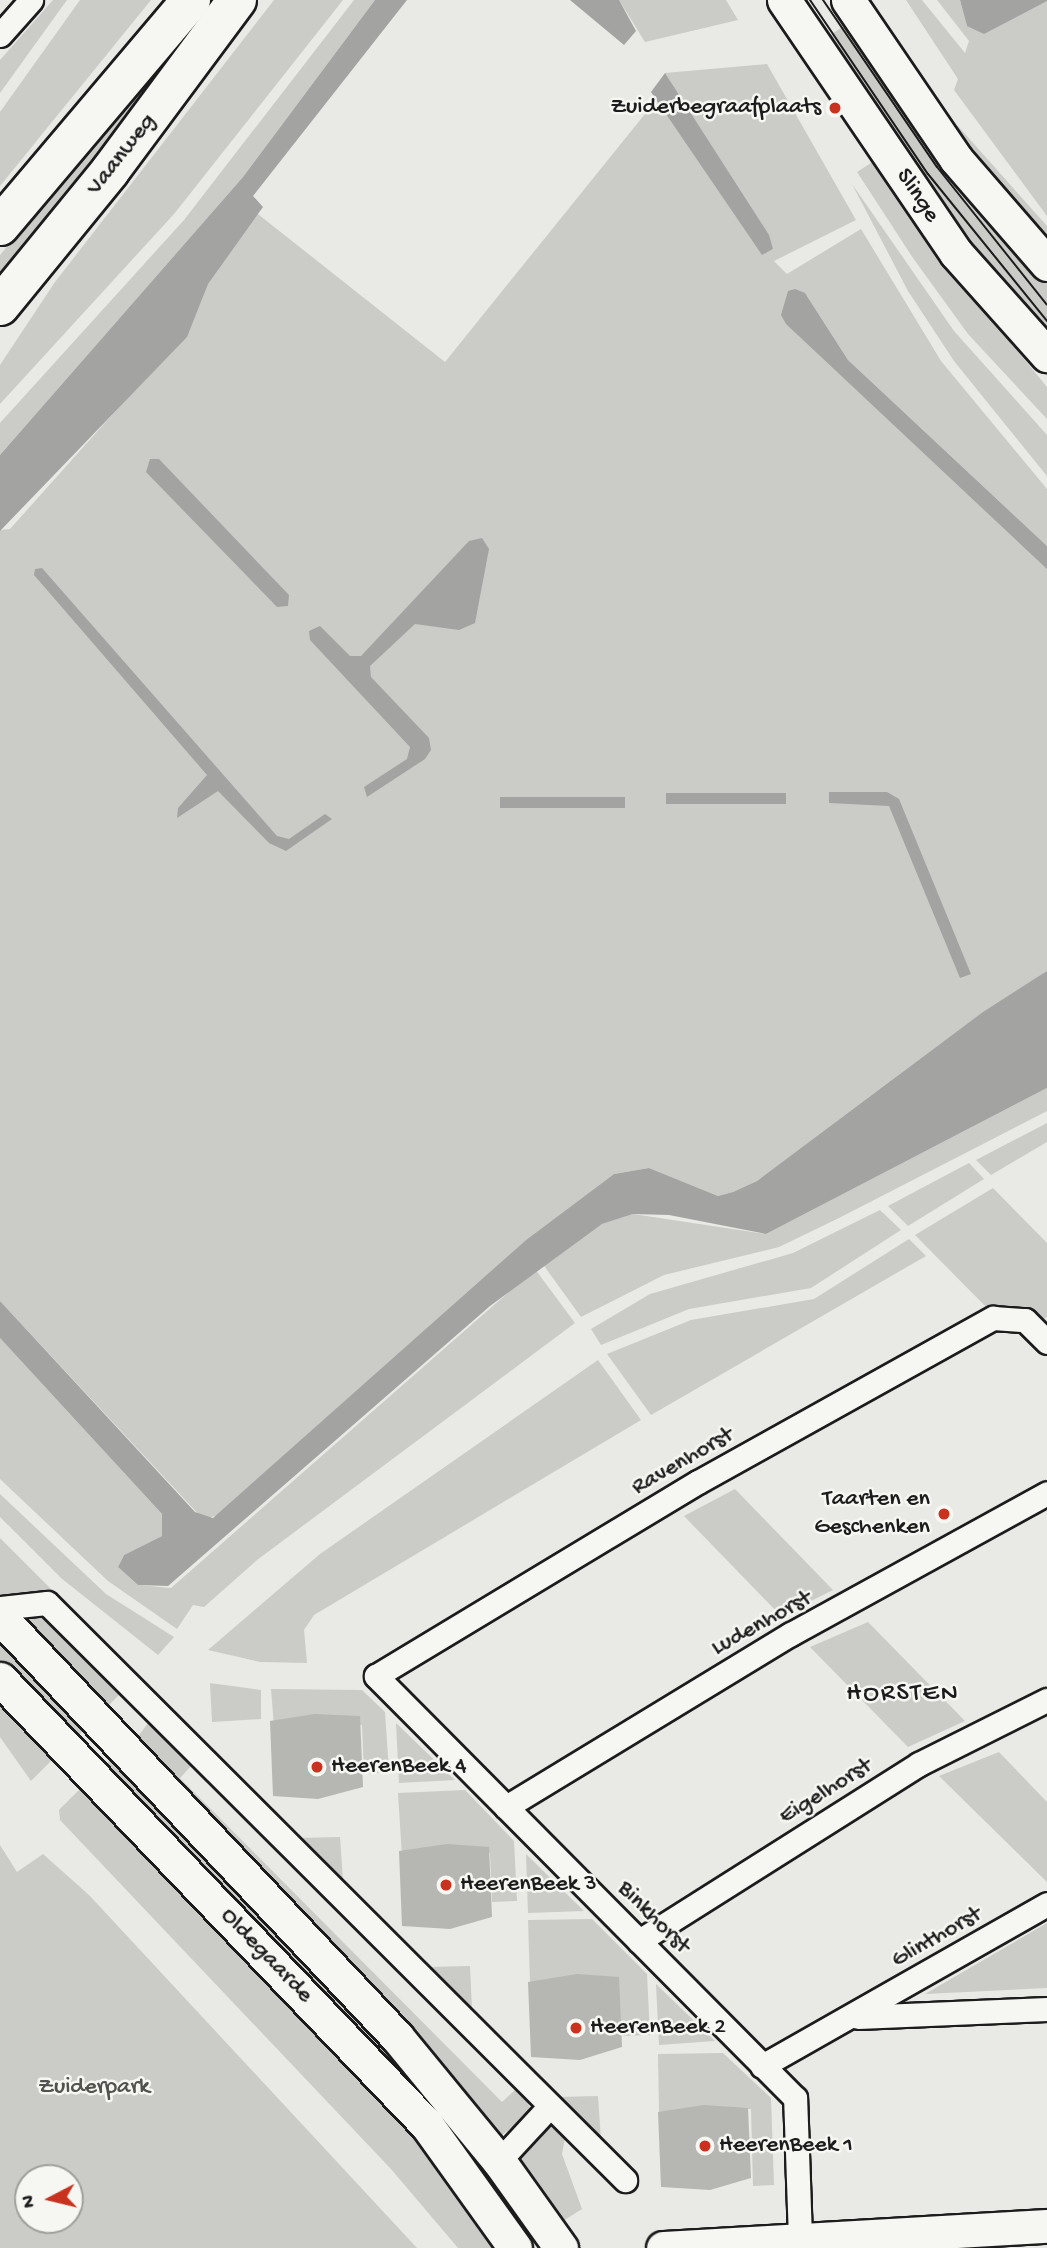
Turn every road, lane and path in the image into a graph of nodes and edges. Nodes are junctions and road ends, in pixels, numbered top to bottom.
1 (30, 0) edge
2 (191, 0) edge
3 (237, 0) edge
4 (847, 0) edge
5 (793, 13) edge
6 (0, 35) edge
7 (0, 226) edge
8 (1047, 264) edge
9 (0, 306) edge
10 (1047, 355) edge
11 (1047, 1342) edge
12 (1047, 1493) edge
13 (0, 1608) edge
14 (0, 1617) edge
15 (376, 1676) joint
16 (0, 1679) edge
17 (1047, 1700) edge
18 (506, 1807) junction
19 (1047, 1904) edge
20 (639, 1941) junction
21 (1047, 2009) edge
22 (853, 2017) junction
23 (762, 2066) junction
24 (549, 2107) junction
25 (499, 2161) junction
26 (625, 2180) dead end
27 (1035, 2234) edge
28 (800, 2238) junction
29 (514, 2248) edge
30 (561, 2248) edge
31 (663, 2248) edge

1 - 6 street
2 - 7 highway, Vaanweg
3 - 9 highway, Vaanweg
4 - 5 main road, Slinge
4 - 8 main road, Slinge
5 - 10 main road, Slinge
11 - 15 street, Ravenhorst
12 - 18 street, Ludenhorst
13 - 24 street
14 - 25 main road, Oldegaarde
15 - 18 street, Binkhorst
16 - 29 main road, Oldegaarde
17 - 20 street, Eigelhorst
18 - 20 street, Binkhorst
19 - 22 street, Glinthorst
20 - 23 street, Binkhorst
21 - 22 street, Glinthorst
22 - 23 street, Glinthorst
23 - 28 street, Binkhorst
24 - 25 street
24 - 26 street
25 - 30 main road, Oldegaarde
27 - 28 main road
28 - 31 main road

